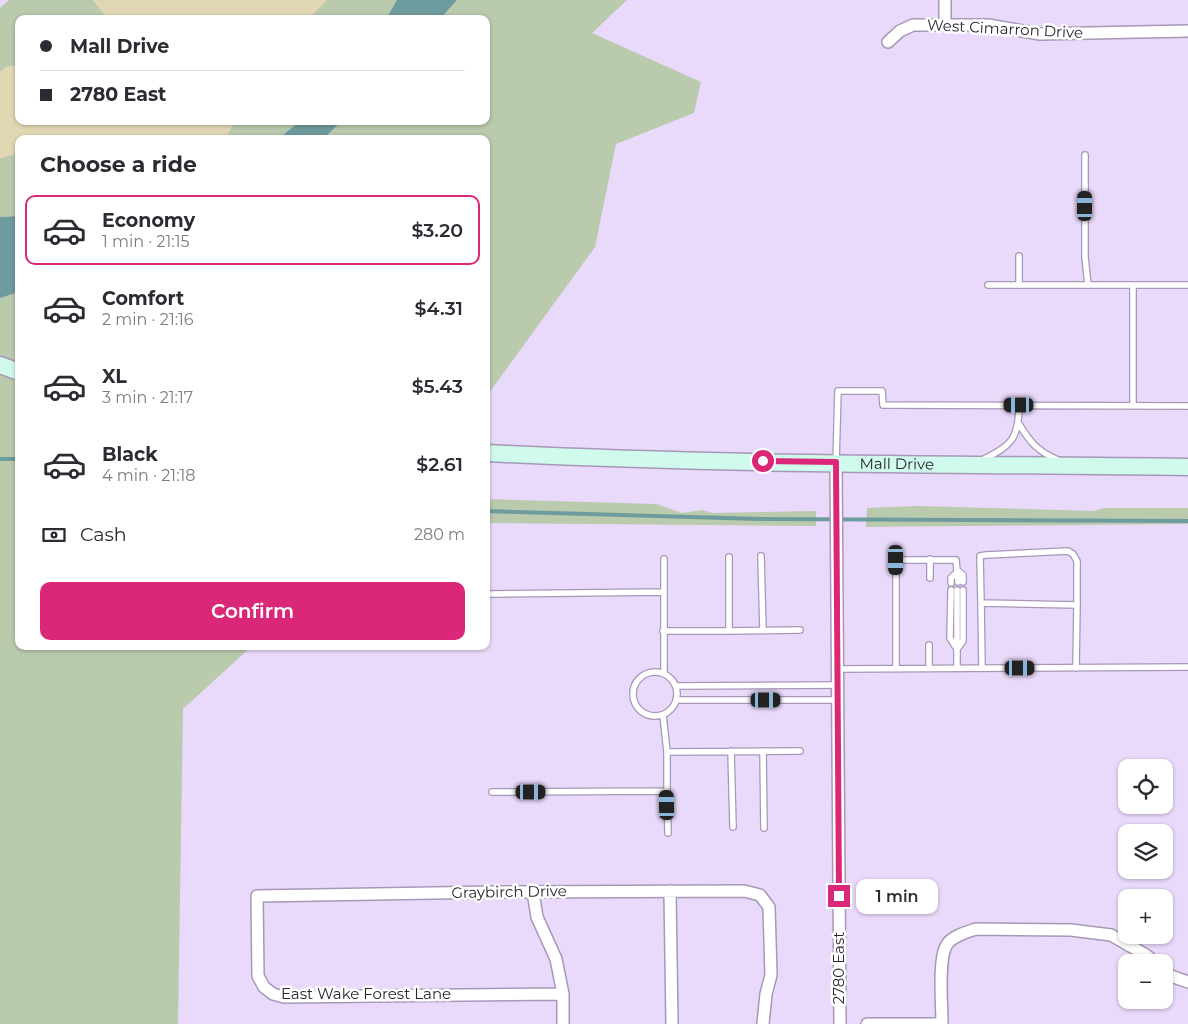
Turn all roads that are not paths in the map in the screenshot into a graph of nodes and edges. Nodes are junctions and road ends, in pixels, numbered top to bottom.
1 (945, 0) edge
2 (945, 25) junction
3 (1188, 31) edge
4 (888, 42) dead end
5 (1085, 154) dead end
6 (1019, 256) dead end
7 (988, 285) dead end
8 (1019, 285) junction
9 (1088, 285) junction
10 (1133, 285) junction
11 (1188, 285) edge
12 (0, 365) edge
13 (15, 371) edge
14 (1019, 405) junction
15 (1133, 406) junction
16 (1188, 406) edge
17 (1019, 424) junction
18 (490, 453) edge
19 (836, 462) junction
20 (973, 464) junction
21 (1069, 466) junction
22 (1188, 467) edge
23 (761, 556) dead end
24 (729, 557) dead end
25 (664, 558) dead end
26 (930, 559) junction
27 (930, 578) dead end
28 (957, 582) dead end
29 (663, 592) junction
30 (490, 594) dead end
31 (981, 603) junction
32 (1077, 605) junction
33 (800, 630) dead end
34 (663, 631) junction
35 (729, 631) junction
36 (763, 631) junction
37 (929, 645) dead end
38 (957, 649) junction
39 (1188, 667) edge
40 (896, 668) junction
41 (929, 668) junction
42 (957, 668) junction
43 (982, 668) junction
44 (1076, 668) junction
45 (838, 669) junction
46 (664, 673) junction
47 (838, 685) junction
48 (676, 686) junction
49 (676, 700) junction
50 (838, 700) junction
51 (663, 715) junction
52 (763, 751) junction
53 (800, 751) dead end
54 (667, 752) junction
55 (731, 752) junction
56 (667, 791) junction
57 (492, 792) dead end
58 (733, 827) dead end
59 (764, 828) dead end
60 (668, 833) dead end
61 (670, 891) junction
62 (533, 892) junction
63 (257, 896) joint
64 (1144, 954) edge
65 (1173, 977) edge
66 (1188, 982) edge
67 (563, 994) junction
68 (563, 1024) edge
69 (672, 1024) edge
70 (763, 1024) edge
71 (840, 1024) edge
72 (867, 1024) edge
73 (942, 1024) edge

1 - 2 street
2 - 3 street, West Cimarron Drive
2 - 4 street, West Cimarron Drive
5 - 9 lane
6 - 8 lane
7 - 8 lane
8 - 9 lane
9 - 10 lane
10 - 11 lane
10 - 15 lane
12 - 13 main road
14 - 15 lane
14 - 17 lane
14 - 19 lane
15 - 16 lane
17 - 20 lane
17 - 21 lane
18 - 19 main road, Mall Drive
19 - 20 main road, Mall Drive
19 - 45 street, 2780 East
20 - 21 main road, Mall Drive
21 - 22 main road, Mall Drive
23 - 36 lane
24 - 35 lane
25 - 29 lane
26 - 27 lane
26 - 28 lane
26 - 40 lane
29 - 30 lane
29 - 34 lane
31 - 32 lane
31 - 32 lane
31 - 43 lane
32 - 44 lane
33 - 36 lane
34 - 35 lane
34 - 46 lane
35 - 36 lane
37 - 41 lane
38 - 38 lane
38 - 42 lane
39 - 44 lane
40 - 41 lane
40 - 45 lane
41 - 42 lane
42 - 43 lane
43 - 44 lane
45 - 47 street, 2780 East
46 - 48 lane
46 - 51 lane
47 - 48 lane
47 - 50 street, 2780 East
48 - 49 lane
49 - 50 lane
49 - 51 lane
50 - 71 street, 2780 East
51 - 54 lane
52 - 53 lane
52 - 55 lane
52 - 59 lane
54 - 55 lane
54 - 56 lane
55 - 58 lane
56 - 57 lane
56 - 60 lane
61 - 62 street, Graybirch Drive
61 - 69 street
61 - 70 street, Graybirch Drive
62 - 63 street, Graybirch Drive
62 - 67 street
63 - 67 street, East Wake Forest Lane
64 - 73 street
65 - 66 street
67 - 68 street
72 - 73 street

